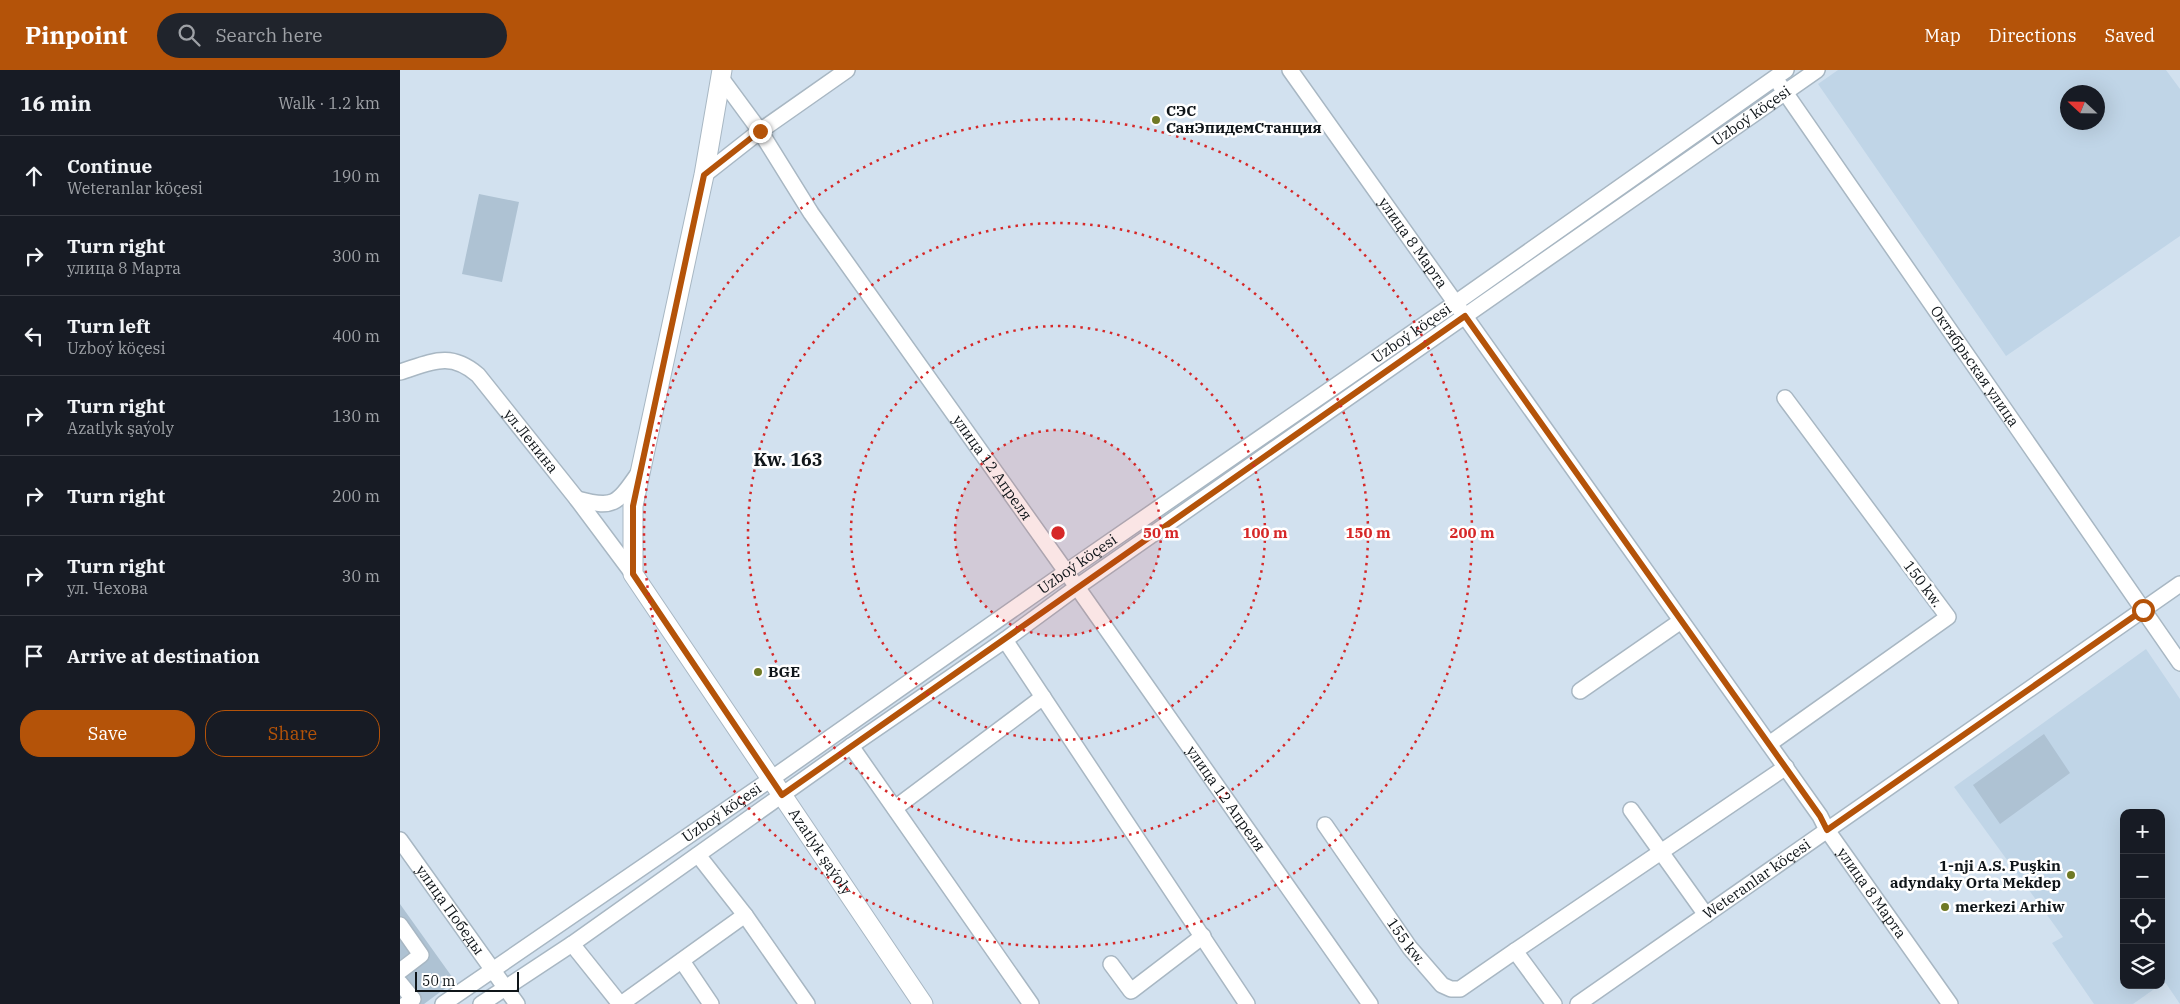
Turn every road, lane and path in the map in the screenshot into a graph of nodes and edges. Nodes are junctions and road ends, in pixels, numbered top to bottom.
1 (847, 70) edge
2 (1290, 70) edge
3 (1817, 70) edge
4 (1777, 72) edge
5 (722, 74) edge
6 (1785, 92) junction
7 (760, 131) junction
8 (704, 175) junction
9 (1457, 302) junction
10 (1465, 316) junction
11 (400, 372) edge
12 (1786, 398) dead end
13 (639, 473) junction
14 (577, 499) junction
15 (1066, 572) junction
16 (633, 574) junction
17 (2180, 584) edge
18 (1077, 587) junction
19 (2143, 610) junction
20 (1681, 621) junction
21 (1005, 640) junction
22 (2180, 663) edge
23 (1580, 691) dead end
24 (1044, 697) junction
25 (1769, 744) junction
26 (851, 746) junction
27 (1786, 767) junction
28 (771, 779) junction
29 (782, 795) junction
30 (895, 808) junction
31 (1631, 810) dead end
32 (1326, 825) dead end
33 (1827, 830) junction
34 (400, 840) edge
35 (1661, 851) junction
36 (698, 855) junction
37 (745, 915) junction
38 (1706, 915) junction
39 (400, 925) edge
40 (1202, 936) junction
41 (572, 944) junction
42 (1516, 951) junction
43 (682, 962) junction
44 (1111, 964) dead end
45 (492, 969) junction
46 (400, 970) edge
47 (400, 983) edge
48 (505, 987) junction
49 (406, 1004) edge
50 (443, 1004) edge
51 (481, 1004) edge
52 (517, 1004) edge
53 (621, 1004) edge
54 (712, 1004) edge
55 (807, 1004) edge
56 (923, 1004) edge
57 (1031, 1004) edge
58 (1247, 1004) edge
59 (1370, 1004) edge
60 (1554, 1004) edge
61 (1578, 1004) edge
62 (1950, 1004) edge

1 - 7 street
2 - 9 street, улица 8 Марта
3 - 6 street, Uzboý köçesi
4 - 6 street, Октябрьская улица
4 - 9 street, Uzboý köçesi
5 - 7 street, улица 12 Апреля
5 - 8 main road
6 - 10 street, Uzboý köçesi
6 - 19 street, Октябрьская улица
7 - 8 street
7 - 15 street, улица 12 Апреля
8 - 13 main road
9 - 10 street, улица 8 Марта
9 - 15 street, Uzboý köçesi
10 - 18 street, Uzboý köçesi
10 - 20 street, улица 8 Марта
11 - 14 street, ул.Ленина
12 - 25 street, 150 kw.
13 - 14 street
13 - 16 main road
14 - 16 street, ул.Ленина
15 - 18 street, улица 12 Апреля
15 - 28 street, Uzboý köçesi
16 - 28 main road, Azatlyk şaýoly
17 - 19 street, Weteranlar köçesi
18 - 21 street, Uzboý köçesi
18 - 59 street, улица 12 Апреля
19 - 22 street, Октябрьская улица
19 - 33 street, Weteranlar köçesi
20 - 23 street
20 - 25 street, улица 8 Марта
21 - 24 street
21 - 26 street, Uzboý köçesi
24 - 30 street
24 - 40 street
25 - 27 street, улица 8 Марта
26 - 29 street, Uzboý köçesi
26 - 30 street
27 - 33 street, улица 8 Марта
27 - 35 street, 155 kw.
28 - 29 main road, Azatlyk şaýoly
28 - 45 street, Uzboý köçesi
29 - 36 street, Uzboý köçesi
29 - 56 main road, Azatlyk şaýoly
30 - 57 street
31 - 35 street
32 - 42 street, 155 kw.
33 - 38 street, Weteranlar köçesi
33 - 62 street, улица 8 Марта
34 - 45 street, улица Победы
35 - 38 street
35 - 42 street, 155 kw.
36 - 37 street
36 - 41 street, Uzboý köçesi
37 - 43 street
37 - 55 street
38 - 61 street, Weteranlar köçesi
39 - 46 street
40 - 44 street
40 - 58 street
41 - 48 street, Uzboý köçesi
41 - 53 street
42 - 60 street
43 - 53 street
43 - 54 street
45 - 48 street, улица Победы
45 - 50 street, Uzboý köçesi
47 - 49 street
48 - 51 street, Uzboý köçesi
48 - 52 street, улица Победы

